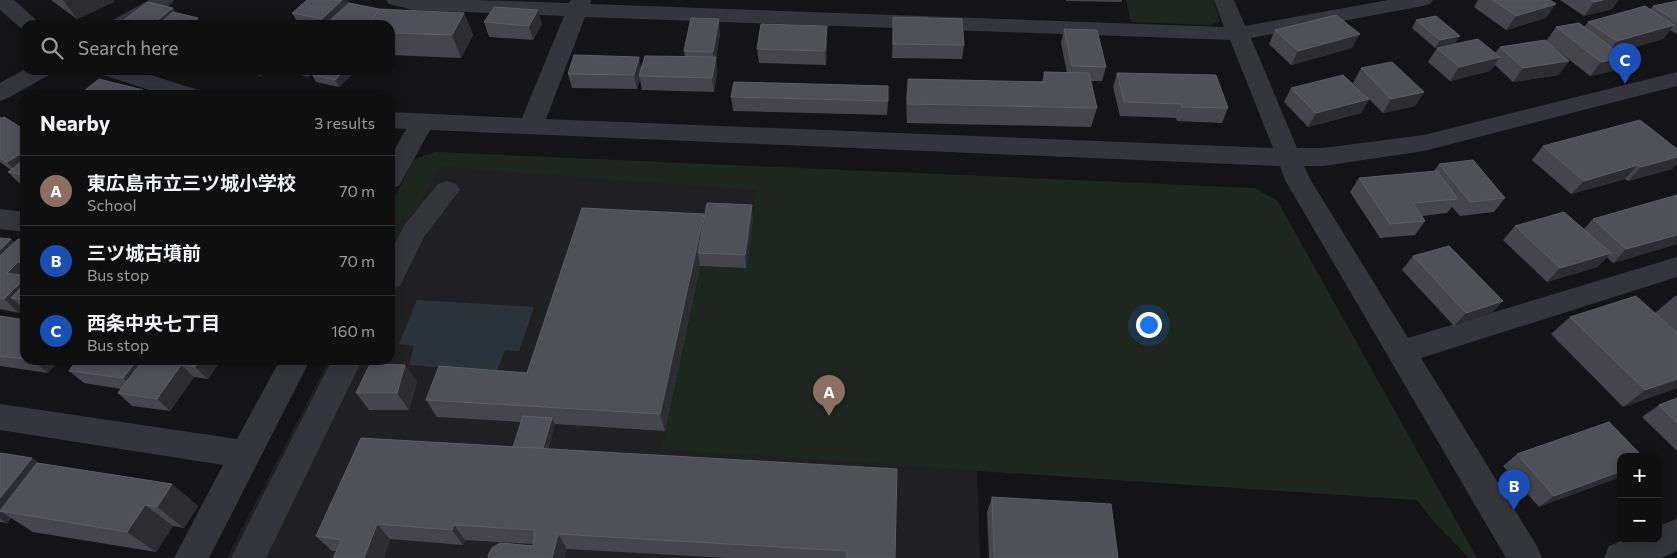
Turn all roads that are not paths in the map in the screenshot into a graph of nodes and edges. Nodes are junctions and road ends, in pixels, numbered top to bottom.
1 (1, 0) edge
2 (164, 0) edge
3 (396, 0) edge
4 (1224, 0) edge
5 (1423, 0) edge
6 (579, 5) edge
7 (25, 20) edge
8 (130, 20) edge
9 (1236, 34) junction
10 (32, 75) edge
11 (127, 75) edge
12 (1677, 79) edge
13 (174, 90) edge
14 (0, 93) edge
15 (395, 120) edge
16 (422, 122) junction
17 (531, 126) junction
18 (1290, 158) junction
19 (395, 171) edge
20 (447, 190) dead end
21 (0, 218) edge
22 (20, 221) edge
23 (1677, 267) edge
24 (395, 268) edge
25 (1402, 352) junction
26 (292, 365) edge
27 (344, 365) edge
28 (0, 417) edge
29 (246, 454) junction
30 (1677, 534) edge
31 (192, 558) edge
32 (248, 558) edge
33 (1525, 558) edge
34 (1621, 558) edge

1 - 7 street
2 - 8 street
3 - 6 street
4 - 9 street
5 - 9 street
6 - 9 street
6 - 17 street
9 - 18 street
10 - 14 street
11 - 13 street
12 - 18 street
15 - 16 street
16 - 17 street
16 - 19 street
17 - 18 street
18 - 25 street
20 - 24 street
21 - 22 street
23 - 25 street
25 - 33 street
26 - 29 street
27 - 32 street
28 - 29 street
29 - 31 street
30 - 34 street

